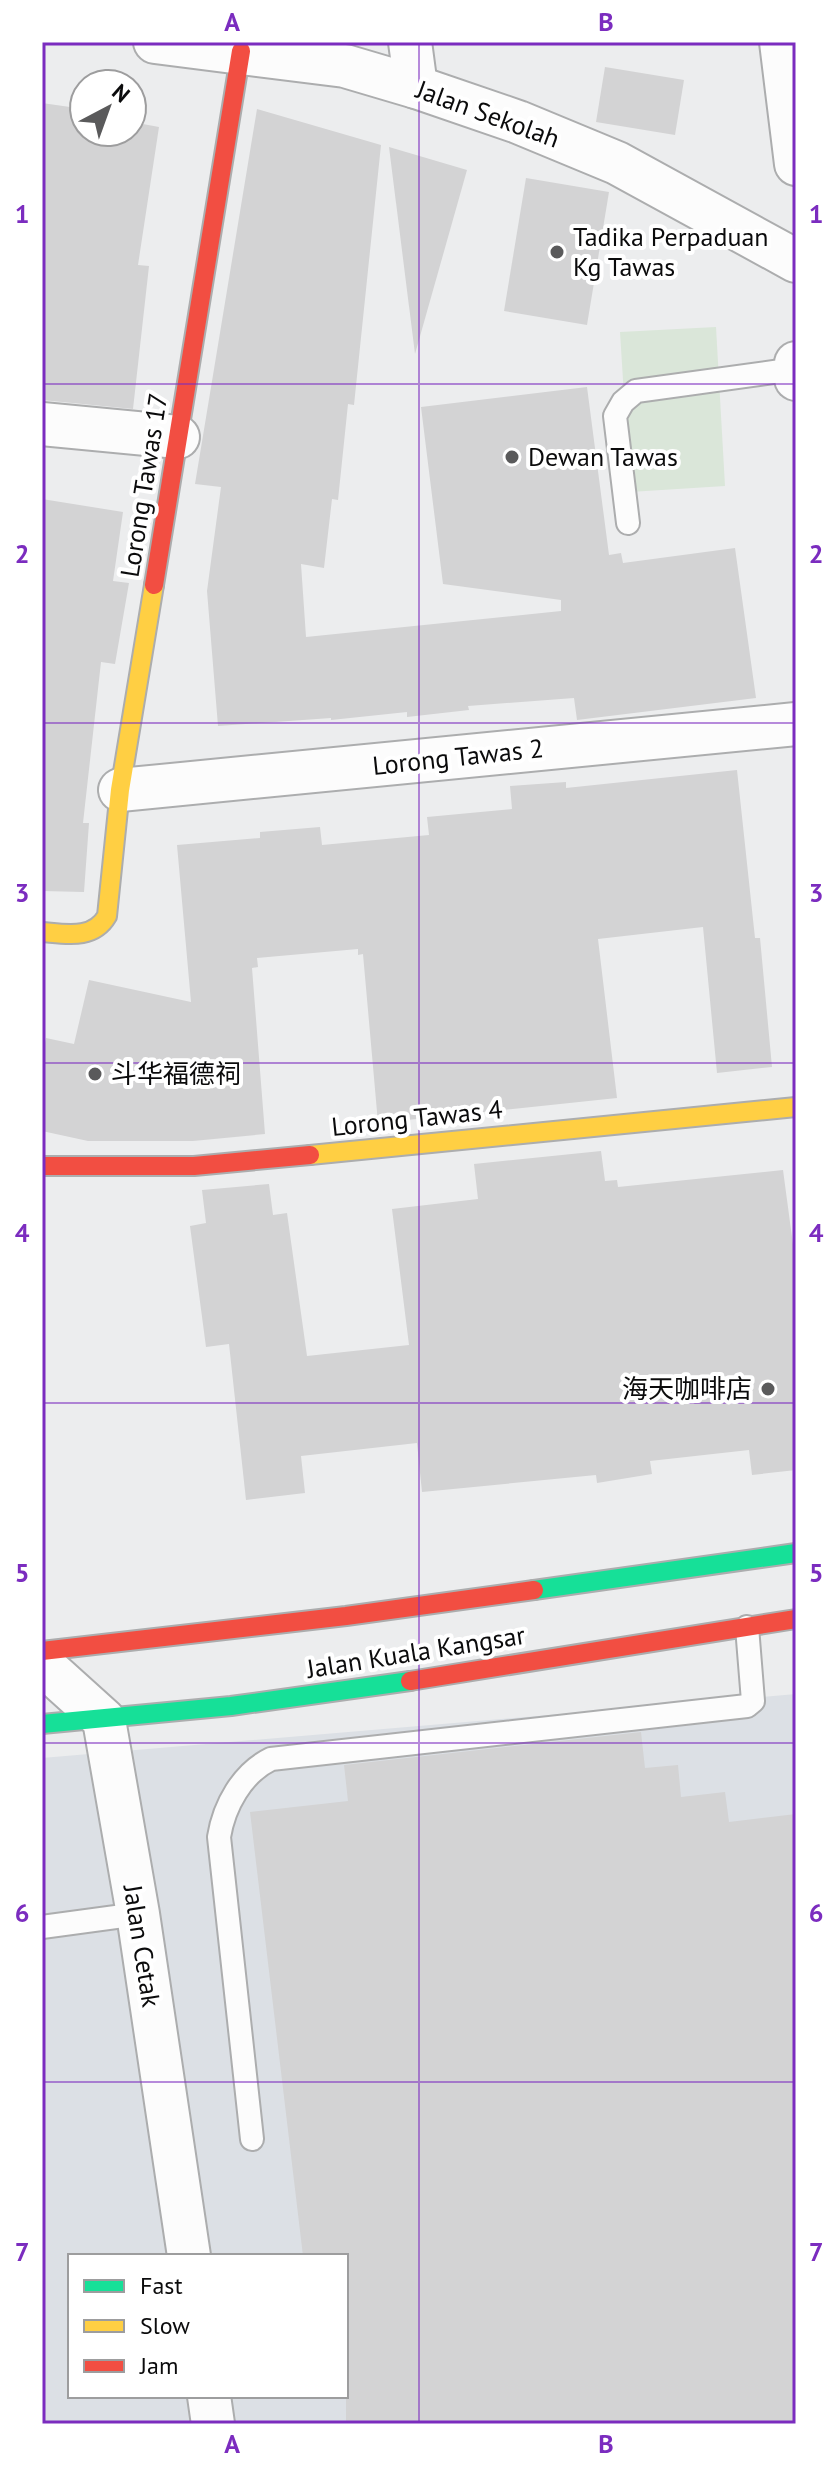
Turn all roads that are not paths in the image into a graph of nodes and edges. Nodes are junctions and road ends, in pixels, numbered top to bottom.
1 (155, 42) edge
2 (410, 42) edge
3 (781, 42) edge
4 (241, 51) junction
5 (416, 87) junction
6 (796, 164) edge
7 (796, 261) edge
8 (796, 367) edge
9 (796, 379) edge
10 (42, 424) edge
11 (178, 437) junction
12 (628, 523) dead end
13 (796, 724) edge
14 (120, 790) junction
15 (42, 932) edge
16 (796, 1107) edge
17 (42, 1166) edge
18 (796, 1553) edge
19 (796, 1619) edge
20 (747, 1627) junction
21 (42, 1651) edge
22 (42, 1664) edge
23 (104, 1720) junction
24 (42, 1724) edge
25 (138, 1914) junction
26 (42, 1927) edge
27 (252, 2139) dead end
28 (189, 2254) edge
29 (209, 2398) edge
30 (213, 2424) edge

1 - 4 street, Jalan Sekolah
2 - 5 street
3 - 6 street
4 - 5 street, Jalan Sekolah
4 - 11 main road, Lorong Tawas 17
5 - 7 street, Jalan Sekolah
8 - 9 street
8 - 12 lane
10 - 11 street
11 - 14 main road, Lorong Tawas 17
13 - 14 street, Lorong Tawas 2
14 - 15 main road, Lorong Tawas 17
16 - 17 main road, Lorong Tawas 4
18 - 21 main road, Jalan Kuala Kangsar
19 - 20 main road, Jalan Kuala Kangsar
20 - 23 main road, Jalan Kuala Kangsar
20 - 27 lane
22 - 23 street
23 - 24 main road, Jalan Kuala Kangsar
23 - 25 street, Jalan Cetak
25 - 26 lane
25 - 28 street, Jalan Cetak
29 - 30 street

